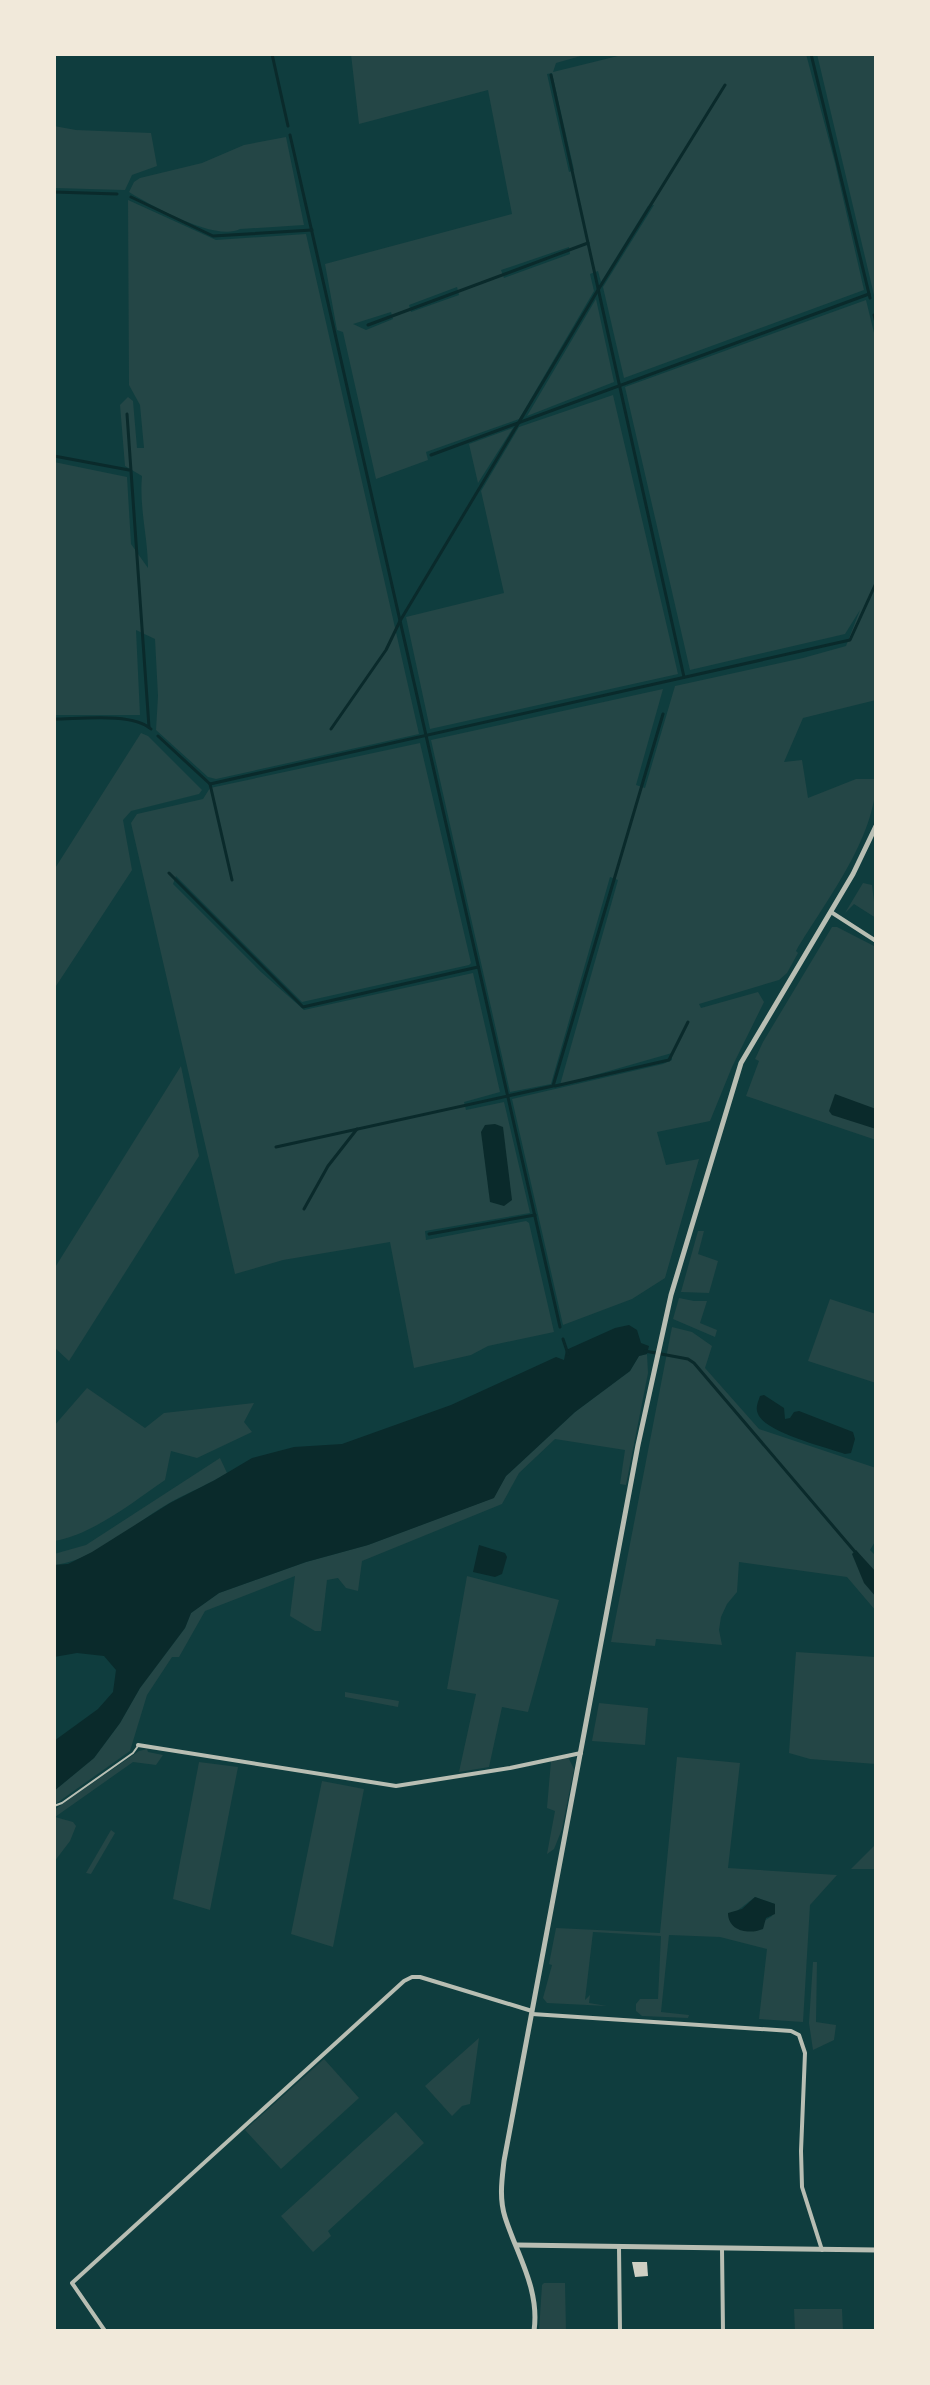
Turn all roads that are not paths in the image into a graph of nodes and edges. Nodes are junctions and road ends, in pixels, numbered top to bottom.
1 (876, 826) edge
2 (830, 912) junction
3 (876, 941) edge
4 (138, 1745) joint
5 (581, 1753) junction
6 (54, 1806) edge
7 (533, 2012) junction
8 (517, 2245) junction
9 (619, 2247) junction
10 (722, 2249) junction
11 (822, 2250) junction
12 (876, 2250) edge
13 (105, 2331) edge
14 (534, 2331) edge
15 (620, 2331) edge
16 (723, 2331) edge

1 - 2 street
2 - 3 street
2 - 5 street
4 - 5 street
4 - 6 lane
5 - 7 street
7 - 8 street
7 - 11 street
7 - 13 street
8 - 9 street
8 - 14 street
9 - 10 street
9 - 15 street
10 - 11 street
10 - 16 street
11 - 12 street

